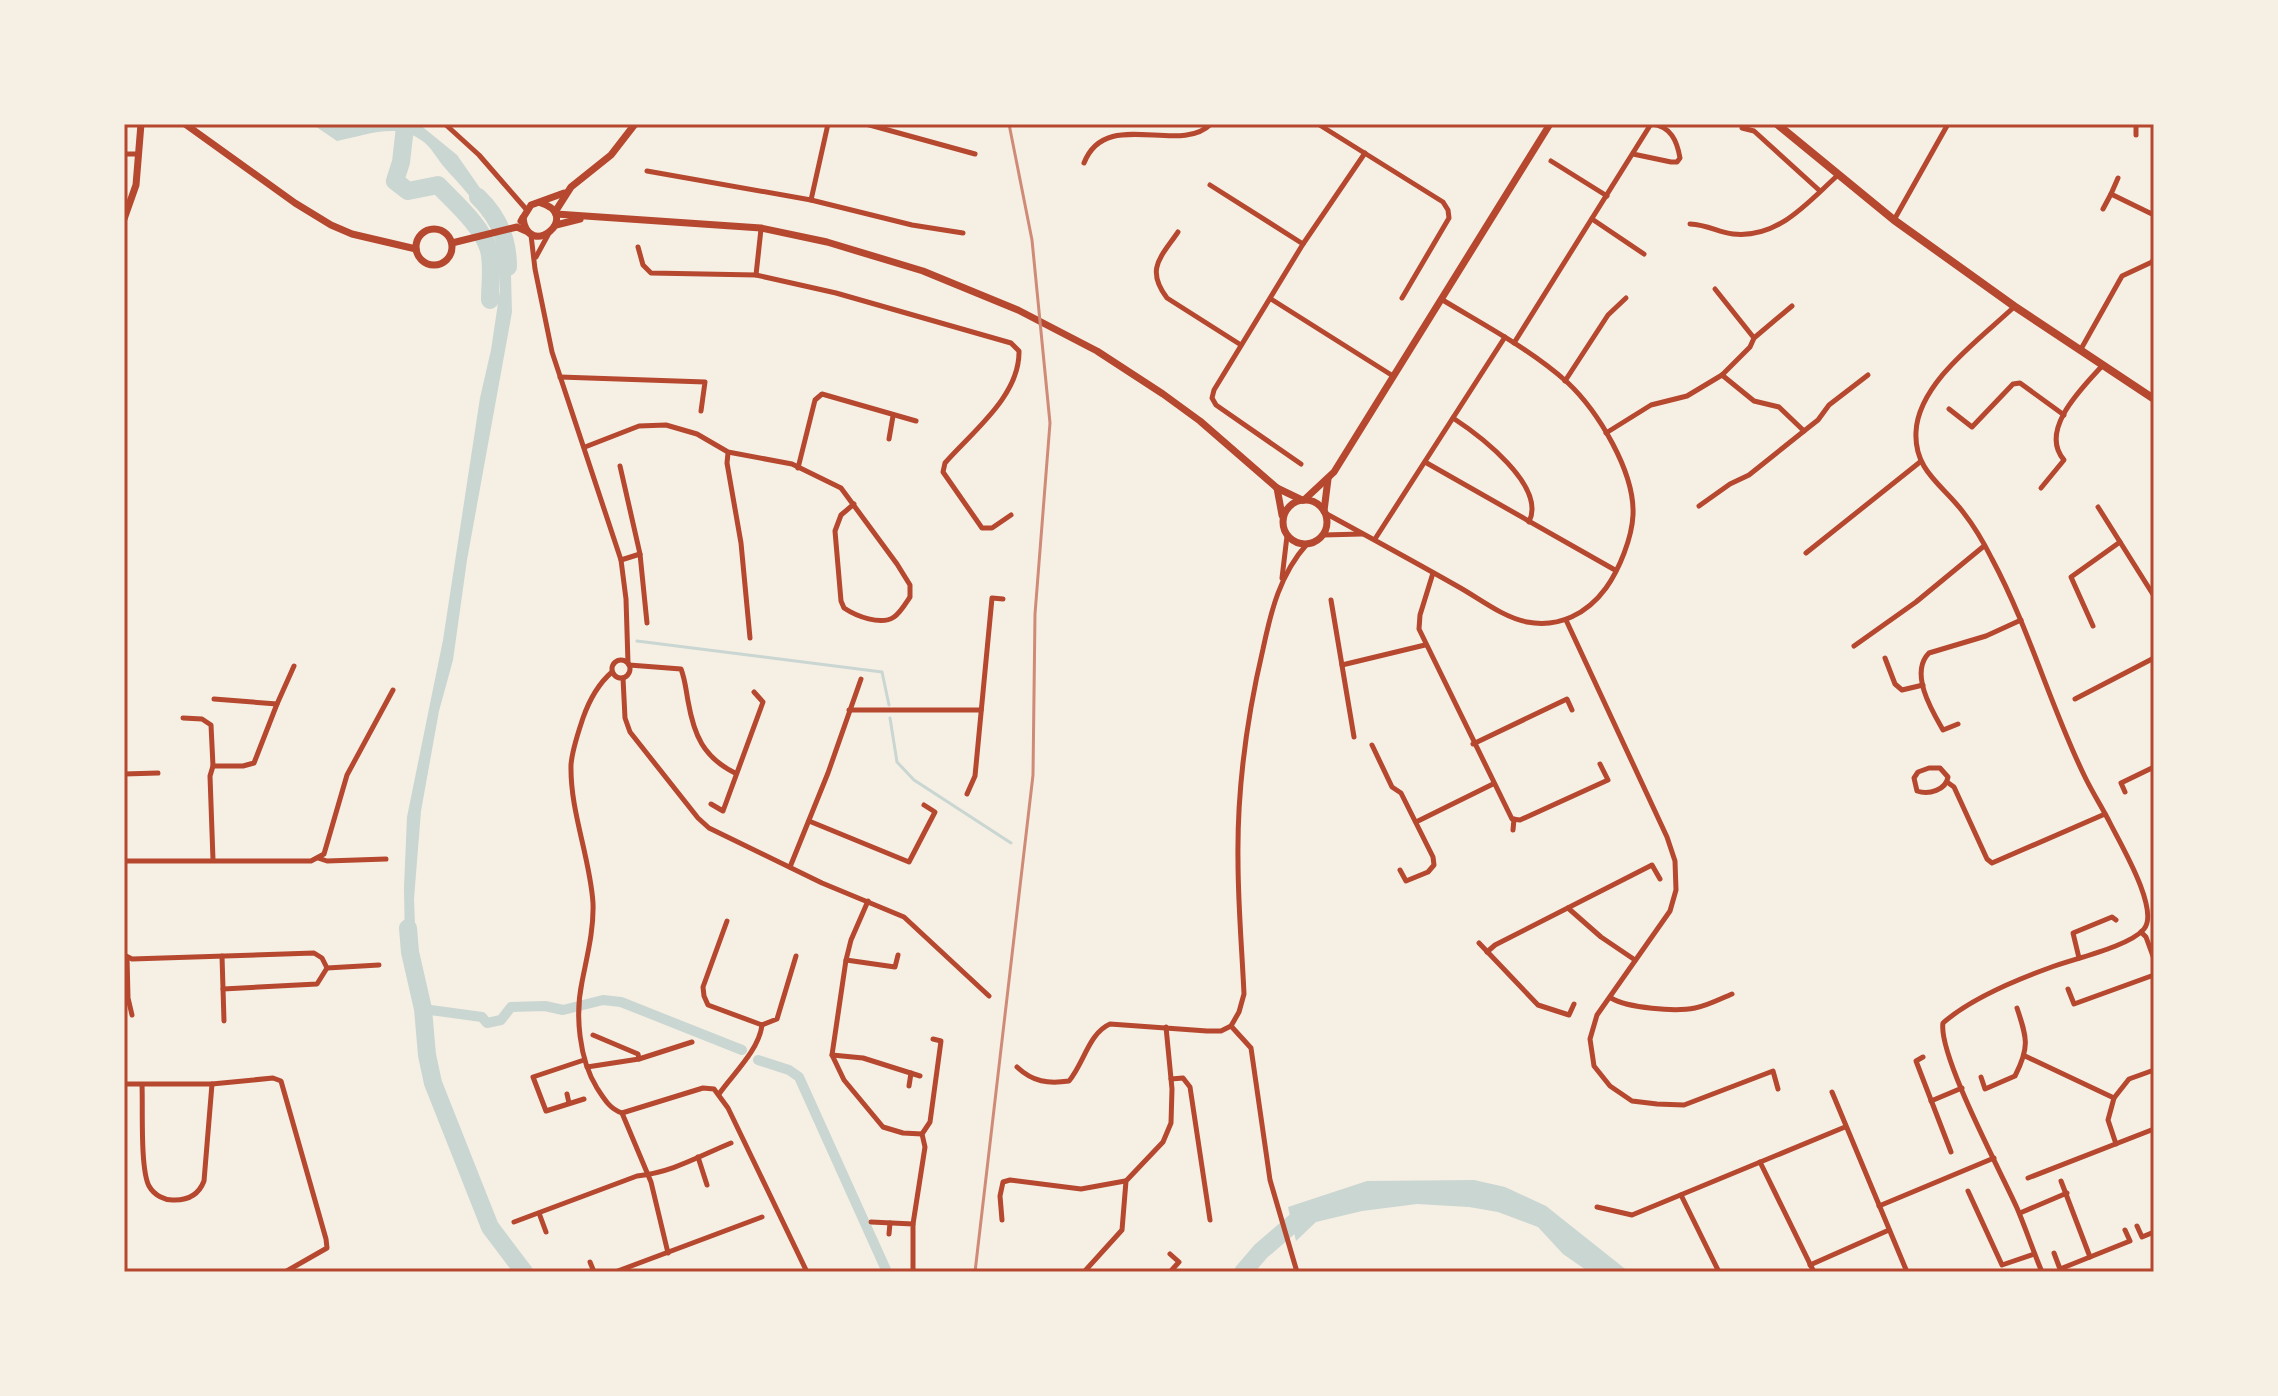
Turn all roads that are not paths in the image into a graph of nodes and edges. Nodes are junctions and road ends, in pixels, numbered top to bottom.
1 (141, 124) edge
2 (185, 124) edge
3 (445, 124) edge
4 (635, 124) edge
5 (828, 124) edge
6 (866, 124) edge
7 (1211, 124) edge
8 (1318, 124) edge
9 (1550, 124) edge
10 (1777, 124) edge
11 (1948, 124) edge
12 (2136, 124) edge
13 (1742, 128) dead end
14 (2136, 135) dead end
15 (1365, 153) junction
16 (124, 154) edge
17 (137, 154) junction
18 (975, 154) dead end
19 (1633, 154) junction
20 (1551, 161) dead end
21 (1084, 163) dead end
22 (647, 171) dead end
23 (1839, 174) junction
24 (2118, 178) dead end
25 (1210, 185) dead end
26 (1820, 191) junction
27 (565, 193) junction
28 (2111, 194) junction
29 (1607, 196) junction
30 (811, 200) junction
31 (541, 203) junction
32 (526, 209) junction
33 (2103, 209) dead end
34 (555, 213) junction
35 (2154, 215) edge
36 (586, 217) junction
37 (523, 218) junction
38 (124, 219) edge
39 (1592, 219) junction
40 (1894, 220) junction
41 (1690, 224) dead end
42 (556, 225) junction
43 (517, 227) junction
44 (761, 228) junction
45 (1178, 232) dead end
46 (529, 233) junction
47 (963, 233) dead end
48 (548, 235) junction
49 (455, 241) junction
50 (1303, 244) junction
51 (638, 247) dead end
52 (416, 249) junction
53 (1644, 254) dead end
54 (535, 258) junction
55 (2154, 258) edge
56 (756, 275) junction
57 (1715, 289) dead end
58 (1402, 298) dead end
59 (1440, 298) junction
60 (1626, 298) dead end
61 (1271, 299) junction
62 (1792, 306) dead end
63 (2014, 306) junction
64 (1505, 337) junction
65 (1754, 338) junction
66 (1514, 343) junction
67 (1241, 345) junction
68 (2081, 349) junction
69 (2103, 365) junction
70 (1722, 375) junction
71 (1868, 375) dead end
72 (1393, 376) junction
73 (560, 377) junction
74 (1565, 381) junction
75 (2154, 399) edge
76 (1949, 409) dead end
77 (701, 411) dead end
78 (2064, 415) junction
79 (893, 416) junction
80 (1453, 418) junction
81 (916, 421) dead end
82 (1804, 431) junction
83 (1606, 433) junction
84 (889, 439) dead end
85 (585, 447) junction
86 (728, 452) junction
87 (1425, 462) junction
88 (1920, 462) junction
89 (1301, 464) dead end
90 (620, 466) dead end
91 (798, 468) junction
92 (1328, 479) junction
93 (1277, 488) junction
94 (2041, 488) dead end
95 (1303, 500) junction
96 (854, 504) junction
97 (1699, 506) dead end
98 (2098, 507) dead end
99 (1324, 512) junction
100 (1011, 515) dead end
101 (1283, 517) junction
102 (1529, 522) junction
103 (1363, 534) junction
104 (1323, 535) junction
105 (1287, 536) junction
106 (1375, 539) junction
107 (2120, 542) junction
108 (1307, 544) junction
109 (1984, 546) junction
110 (1806, 553) dead end
111 (640, 554) junction
112 (621, 560) junction
113 (1615, 570) junction
114 (1433, 573) junction
115 (1281, 583) junction
116 (2154, 596) edge
117 (1003, 599) dead end
118 (1331, 600) dead end
119 (1566, 620) junction
120 (2021, 620) junction
121 (647, 623) dead end
122 (2093, 626) dead end
123 (750, 638) dead end
124 (628, 643) junction
125 (1425, 645) junction
126 (1854, 646) dead end
127 (1885, 658) dead end
128 (2154, 658) edge
129 (618, 660) junction
130 (1342, 665) junction
131 (294, 666) dead end
132 (629, 666) junction
133 (612, 672) junction
134 (623, 678) junction
135 (861, 679) dead end
136 (1923, 685) junction
137 (393, 690) dead end
138 (754, 692) dead end
139 (214, 699) dead end
140 (2075, 699) dead end
141 (277, 704) junction
142 (849, 710) junction
143 (981, 710) junction
144 (1572, 710) dead end
145 (183, 718) dead end
146 (1958, 724) dead end
147 (1354, 737) dead end
148 (1473, 744) junction
149 (1372, 745) dead end
150 (1600, 764) dead end
151 (213, 766) junction
152 (2154, 768) edge
153 (158, 773) dead end
154 (735, 773) junction
155 (124, 774) edge
156 (1947, 782) junction
157 (1493, 784) junction
158 (2125, 792) dead end
159 (967, 794) dead end
160 (711, 804) dead end
161 (924, 805) dead end
162 (2105, 814) junction
163 (1514, 819) junction
164 (809, 821) junction
165 (1416, 822) junction
166 (1513, 830) dead end
167 (317, 858) junction
168 (386, 859) dead end
169 (213, 860) junction
170 (124, 861) edge
171 (790, 867) junction
172 (1400, 870) dead end
173 (1660, 879) dead end
174 (868, 901) junction
175 (1568, 908) junction
176 (2116, 920) dead end
177 (727, 921) dead end
178 (2141, 932) junction
179 (1479, 943) dead end
180 (1487, 952) junction
181 (898, 955) dead end
182 (125, 956) edge
183 (222, 956) junction
184 (796, 956) dead end
185 (2079, 958) junction
186 (2154, 959) edge
187 (846, 960) junction
188 (1635, 960) junction
189 (379, 965) dead end
190 (327, 968) junction
191 (2154, 975) edge
192 (223, 989) junction
193 (2068, 989) dead end
194 (1732, 994) dead end
195 (989, 996) dead end
196 (1611, 998) junction
197 (1574, 1004) dead end
198 (2017, 1008) dead end
199 (132, 1015) dead end
200 (224, 1021) dead end
201 (762, 1025) junction
202 (1231, 1026) junction
203 (1166, 1027) junction
204 (593, 1035) dead end
205 (933, 1039) dead end
206 (692, 1042) dead end
207 (832, 1055) junction
208 (2025, 1056) junction
209 (1923, 1057) dead end
210 (639, 1059) junction
211 (584, 1060) junction
212 (587, 1067) junction
213 (1017, 1067) dead end
214 (2154, 1070) edge
215 (911, 1073) junction
216 (920, 1076) dead end
217 (1981, 1077) dead end
218 (1171, 1079) junction
219 (124, 1084) edge
220 (212, 1084) junction
221 (142, 1085) junction
222 (909, 1086) dead end
223 (1962, 1088) junction
224 (1778, 1089) dead end
225 (1832, 1092) dead end
226 (567, 1094) dead end
227 (719, 1094) junction
228 (2114, 1098) junction
229 (584, 1099) dead end
230 (1931, 1101) junction
231 (569, 1103) junction
232 (622, 1113) junction
233 (1845, 1127) junction
234 (2154, 1129) edge
235 (922, 1134) junction
236 (731, 1143) dead end
237 (2116, 1144) junction
238 (1951, 1152) dead end
239 (698, 1157) junction
240 (1994, 1158) junction
241 (1760, 1162) junction
242 (648, 1175) junction
243 (2028, 1178) dead end
244 (1126, 1181) junction
245 (2061, 1181) dead end
246 (707, 1185) dead end
247 (1968, 1191) dead end
248 (2067, 1193) junction
249 (1681, 1195) junction
250 (1879, 1206) junction
251 (1597, 1207) dead end
252 (539, 1213) junction
253 (2019, 1213) junction
254 (762, 1217) dead end
255 (1002, 1220) dead end
256 (1210, 1220) dead end
257 (514, 1222) dead end
258 (871, 1222) dead end
259 (890, 1223) junction
260 (913, 1224) junction
261 (2137, 1226) dead end
262 (1889, 1230) junction
263 (2125, 1230) dead end
264 (546, 1232) dead end
265 (2154, 1232) edge
266 (889, 1234) dead end
267 (668, 1253) junction
268 (2054, 1253) dead end
269 (1170, 1254) dead end
270 (2034, 1254) junction
271 (2090, 1257) junction
272 (590, 1262) dead end
273 (1810, 1265) junction
274 (285, 1272) edge
275 (594, 1272) edge
276 (615, 1272) edge
277 (807, 1272) edge
278 (913, 1272) edge
279 (1084, 1272) edge
280 (1170, 1272) edge
281 (1297, 1272) edge
282 (1719, 1272) edge
283 (1814, 1272) edge
284 (1907, 1272) edge
285 (2042, 1272) edge

1 - 17 street
2 - 52 street
3 - 32 street
4 - 27 street
5 - 30 street
6 - 18 street
7 - 21 street
8 - 15 street
9 - 59 street
10 - 23 main road
11 - 40 street
12 - 14 street
13 - 26 street
15 - 50 street
15 - 58 street
16 - 17 street
17 - 38 street
19 - 19 street
19 - 29 street
20 - 29 street
22 - 30 street
23 - 26 street
23 - 40 main road
24 - 28 street
25 - 50 street
26 - 41 street
27 - 31 street
27 - 34 street
28 - 33 street
28 - 35 street
29 - 39 street
30 - 47 street
31 - 32 street
31 - 34 street
32 - 37 street
34 - 36 street
34 - 42 street
36 - 42 street
36 - 44 street
37 - 43 street
37 - 46 street
39 - 53 street
39 - 66 street
40 - 63 main road
42 - 48 street
43 - 46 street
43 - 49 street
44 - 56 street
44 - 93 street
45 - 67 street
46 - 48 street
46 - 54 street
48 - 54 street
49 - 52 street
49 - 52 street
50 - 61 street
51 - 56 street
54 - 73 street
55 - 68 street
56 - 100 street
57 - 65 street
59 - 64 street
59 - 72 street
60 - 74 street
61 - 67 street
61 - 72 street
62 - 65 street
63 - 68 main road
63 - 88 street
64 - 66 street
64 - 80 street
65 - 70 street
66 - 74 street
67 - 89 street
68 - 69 main road
69 - 75 main road
69 - 78 street
70 - 82 street
70 - 83 street
71 - 82 street
72 - 92 street
73 - 77 street
73 - 85 street
74 - 83 street
76 - 78 street
78 - 94 street
79 - 81 street
79 - 84 street
79 - 91 street
80 - 87 street
80 - 102 street
82 - 97 street
83 - 113 street
85 - 86 street
85 - 112 street
86 - 91 street
86 - 123 street
87 - 102 street
87 - 106 street
88 - 109 street
88 - 110 street
90 - 111 street
91 - 96 street
92 - 95 street
92 - 99 street
93 - 95 street
93 - 101 street
95 - 99 street
95 - 101 street
96 - 96 street
98 - 107 street
99 - 103 street
99 - 104 street
101 - 105 street
102 - 113 street
103 - 104 street
103 - 106 street
104 - 108 street
105 - 108 street
105 - 115 street
106 - 114 street
107 - 116 street
107 - 122 street
108 - 115 street
109 - 120 street
109 - 126 street
111 - 112 street
111 - 121 street
112 - 124 street
113 - 119 street
114 - 119 street
114 - 125 street
115 - 202 street
117 - 143 street
118 - 130 street
119 - 188 street
120 - 136 street
120 - 162 street
124 - 129 street
124 - 132 street
125 - 130 street
125 - 148 street
127 - 136 street
128 - 140 street
129 - 132 street
129 - 133 street
130 - 147 street
131 - 141 street
132 - 134 street
132 - 154 street
133 - 134 street
133 - 211 street
134 - 171 street
135 - 142 street
136 - 146 street
137 - 167 street
138 - 154 street
139 - 141 street
141 - 151 street
142 - 143 street
142 - 164 street
143 - 159 street
144 - 148 street
145 - 151 street
148 - 157 street
149 - 165 street
150 - 163 street
151 - 169 street
152 - 158 street
153 - 155 street
154 - 160 street
156 - 156 street
156 - 162 street
157 - 163 street
157 - 165 street
161 - 164 street
162 - 178 street
163 - 166 street
164 - 171 street
165 - 172 street
167 - 168 street
167 - 169 street
169 - 170 street
171 - 174 street
173 - 175 street
174 - 187 street
174 - 195 street
175 - 180 street
175 - 188 street
176 - 185 street
177 - 201 street
178 - 185 street
178 - 186 street
179 - 180 street
180 - 197 street
181 - 187 street
182 - 183 street
182 - 199 street
183 - 190 street
183 - 192 street
184 - 201 street
185 - 223 street
187 - 207 street
188 - 196 street
189 - 190 street
190 - 192 street
191 - 193 street
192 - 200 street
194 - 196 street
196 - 224 street
198 - 208 street
201 - 227 street
202 - 203 street
202 - 281 street
203 - 213 street
203 - 218 street
204 - 210 street
205 - 235 street
206 - 210 street
207 - 215 street
207 - 235 street
208 - 217 street
208 - 228 street
209 - 230 street
210 - 212 street
211 - 212 street
211 - 231 street
212 - 232 street
214 - 228 street
215 - 216 street
215 - 222 street
218 - 244 street
218 - 256 street
219 - 221 street
220 - 221 street
220 - 221 street
220 - 274 street
223 - 230 street
223 - 240 street
225 - 233 street
226 - 231 street
227 - 232 street
227 - 277 street
228 - 237 street
229 - 231 street
230 - 238 street
232 - 242 street
233 - 241 street
233 - 250 street
234 - 237 street
235 - 260 street
236 - 239 street
237 - 243 street
239 - 242 street
239 - 246 street
240 - 250 street
240 - 253 street
241 - 249 street
241 - 273 street
242 - 252 street
242 - 267 street
244 - 255 street
244 - 279 street
245 - 248 street
247 - 270 street
248 - 253 street
248 - 271 street
249 - 251 street
249 - 282 street
250 - 262 street
252 - 257 street
252 - 264 street
253 - 270 street
254 - 267 street
258 - 259 street
259 - 260 street
259 - 266 street
260 - 278 street
261 - 265 street
262 - 273 street
262 - 284 street
263 - 271 street
267 - 276 street
268 - 271 street
269 - 280 street
270 - 285 street
272 - 275 street
273 - 283 street

